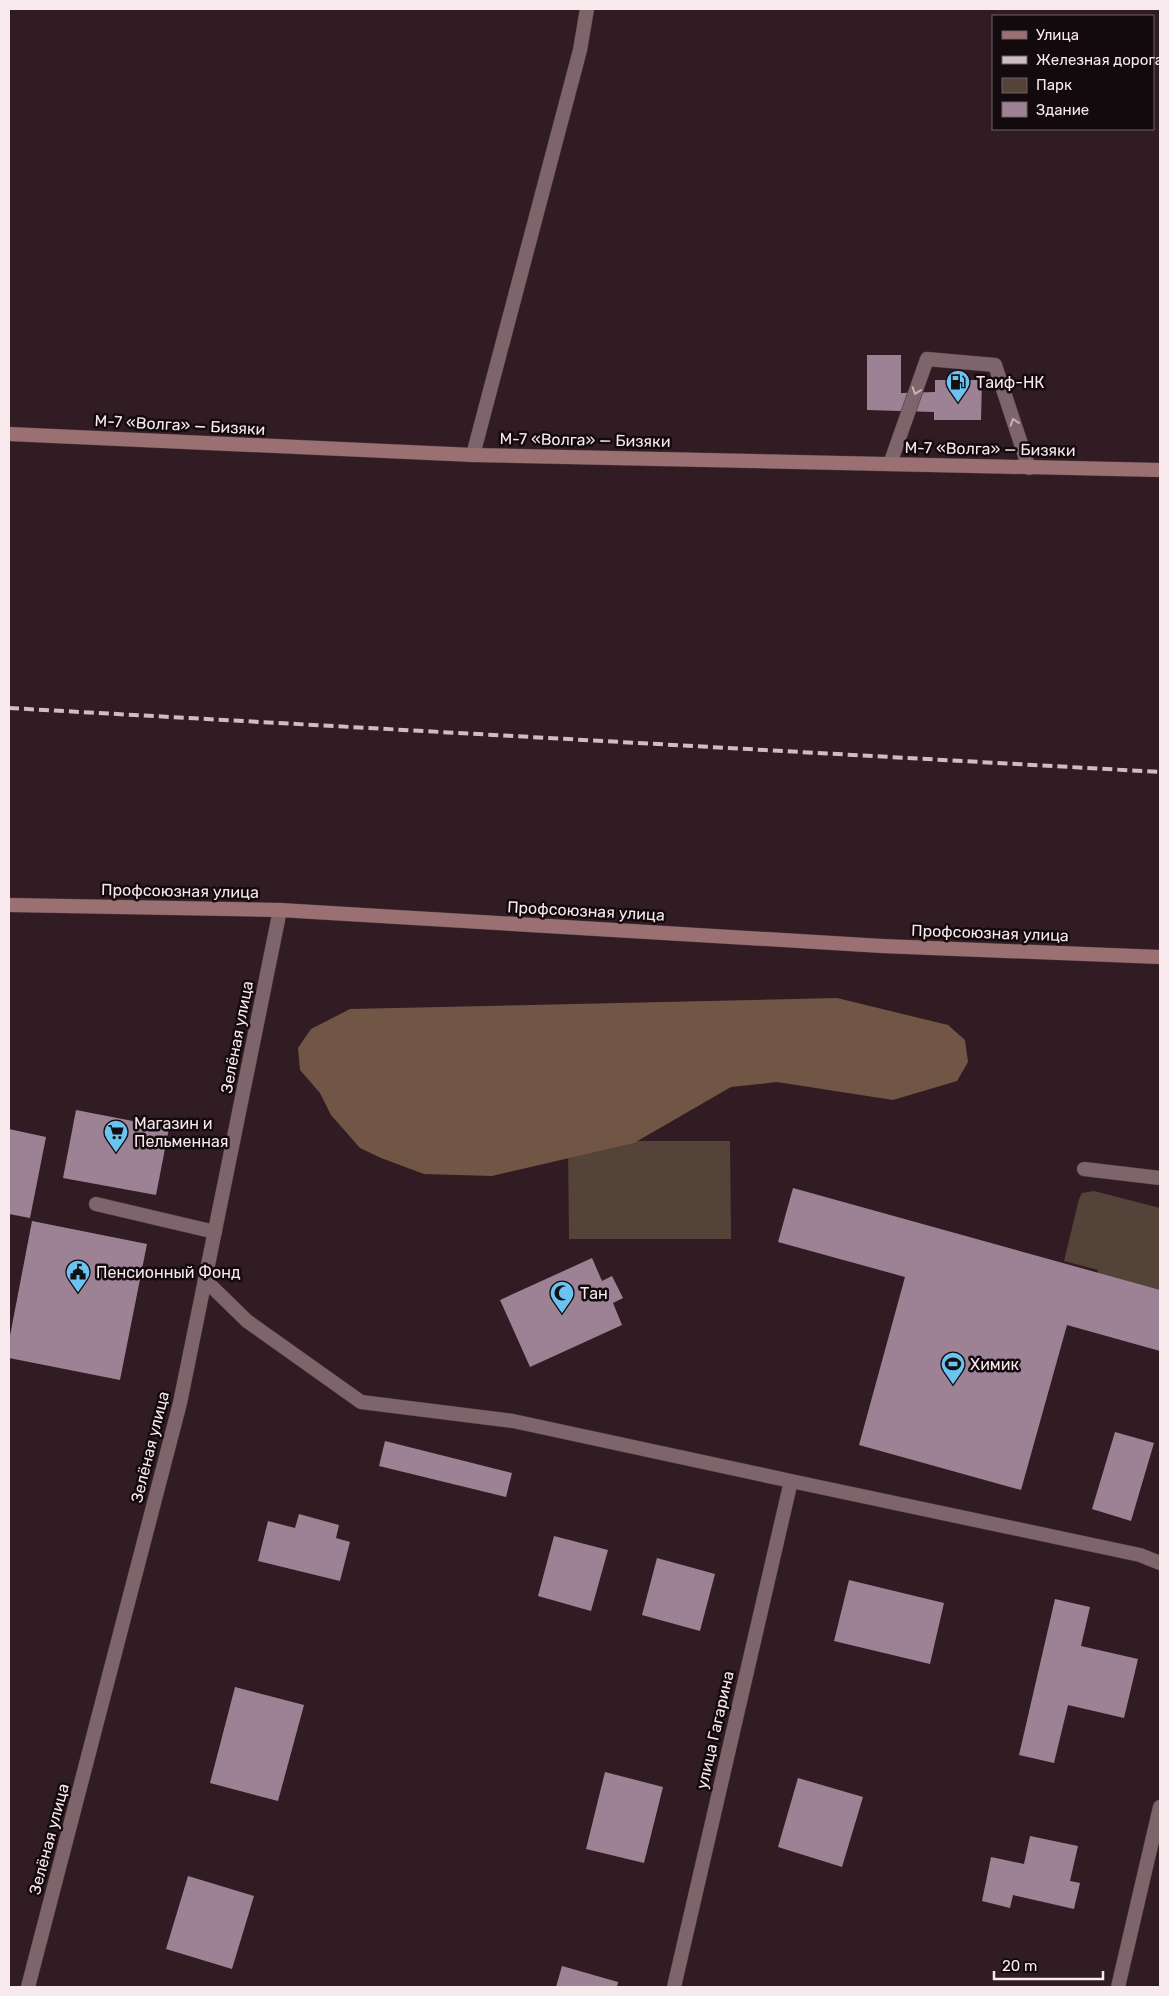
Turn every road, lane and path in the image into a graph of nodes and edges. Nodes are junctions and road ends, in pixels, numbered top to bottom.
1 (588, 9) edge
2 (9, 434) edge
3 (472, 455) junction
4 (890, 464) junction
5 (1029, 468) junction
6 (1160, 470) edge
7 (9, 905) edge
8 (280, 910) junction
9 (1160, 957) edge
10 (1084, 1169) dead end
11 (1160, 1178) edge
12 (96, 1204) dead end
13 (215, 1232) junction
14 (205, 1280) junction
15 (790, 1481) junction
16 (1160, 1563) edge
17 (1160, 1808) edge
18 (28, 1987) edge
19 (674, 1987) edge
20 (1118, 1987) edge

1 - 3 street
2 - 3 main road, М-7 «Волга» — Бизяки
3 - 4 main road, М-7 «Волга» — Бизяки
4 - 5 main road, М-7 «Волга» — Бизяки
5 -> 4 street
5 - 6 main road, М-7 «Волга» — Бизяки
7 - 8 main road, Профсоюзная улица
8 - 9 main road, Профсоюзная улица
8 - 13 street, Зелёная улица
10 - 11 street
12 - 13 street
13 - 14 street, Зелёная улица
14 - 15 street
14 - 18 street, Зелёная улица
15 - 16 street
15 - 19 street, улица Гагарина
17 - 20 street

